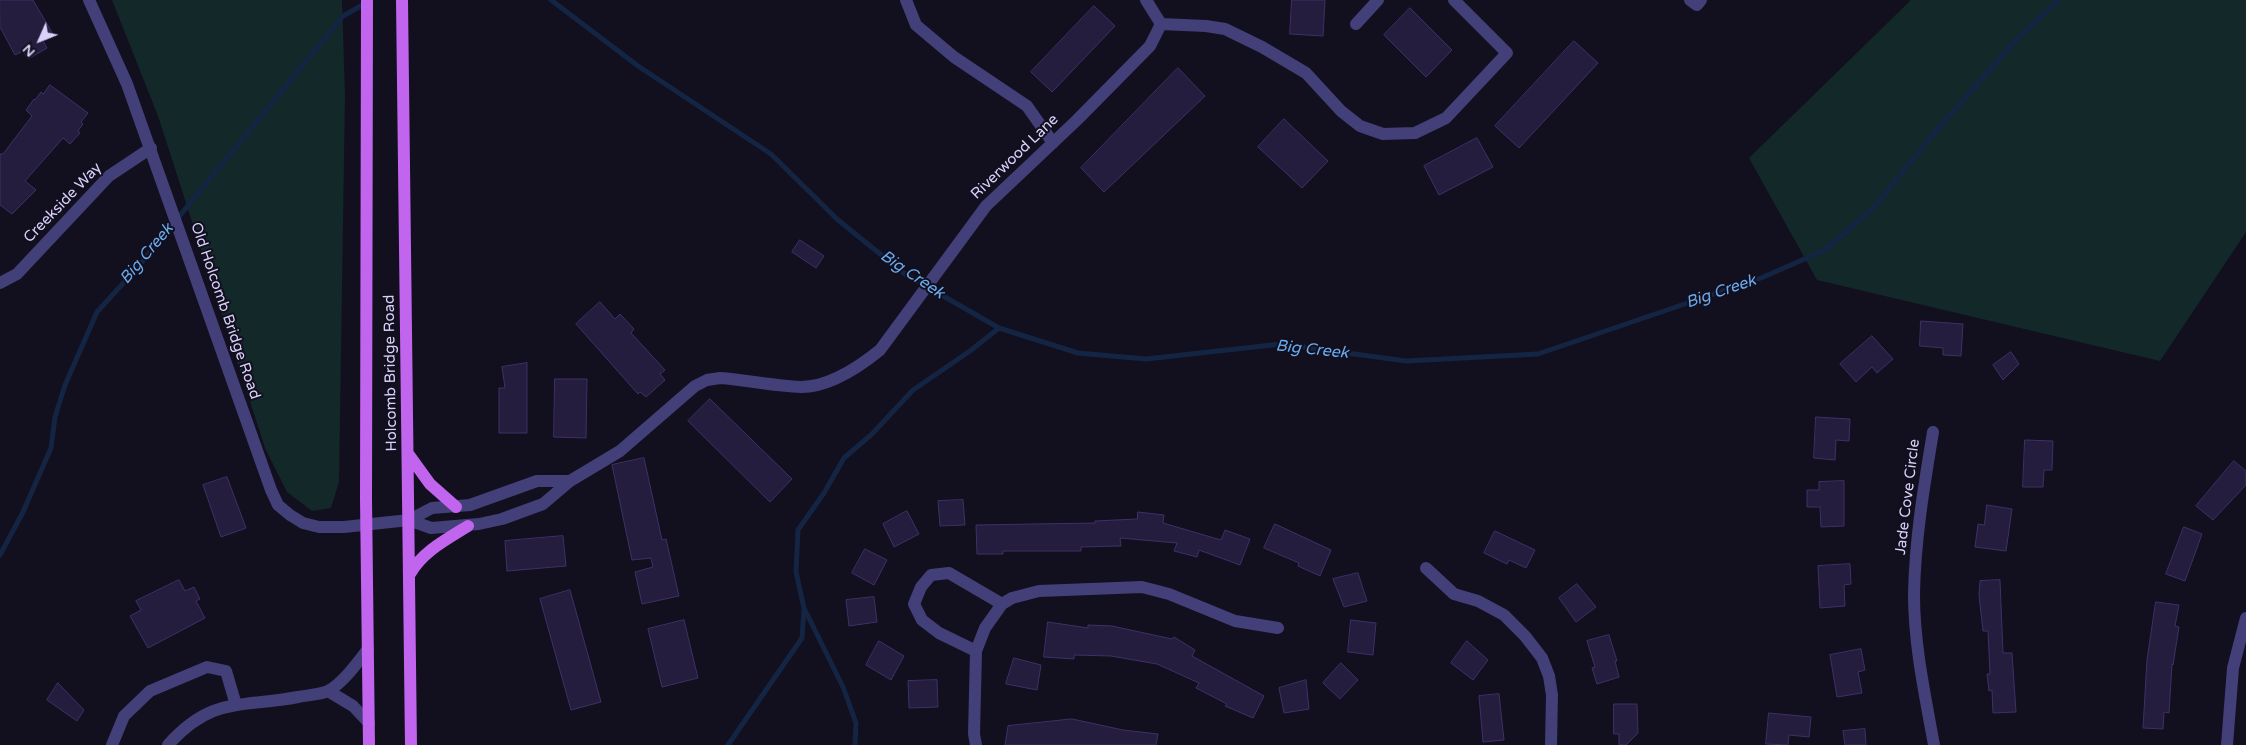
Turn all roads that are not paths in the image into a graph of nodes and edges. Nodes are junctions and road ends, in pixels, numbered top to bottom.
1 (89, 0) edge
2 (367, 0) edge
3 (402, 0) edge
4 (906, 0) edge
5 (1146, 0) edge
6 (1378, 0) edge
7 (1454, 0) edge
8 (1690, 0) edge
9 (1700, 0) edge
10 (1161, 24) junction
11 (1356, 24) dead end
12 (1053, 143) junction
13 (151, 148) junction
14 (0, 283) edge
15 (1933, 432) dead end
16 (408, 454) junction
17 (570, 480) junction
18 (456, 507) junction
19 (409, 520) junction
20 (367, 525) junction
21 (468, 526) junction
22 (1426, 568) dead end
23 (410, 574) junction
24 (1002, 604) junction
25 (2246, 618) edge
26 (1278, 628) dead end
27 (368, 649) junction
28 (976, 652) junction
29 (328, 691) junction
30 (236, 704) junction
31 (369, 723) junction
32 (411, 744) edge
33 (112, 745) edge
34 (168, 745) edge
35 (369, 745) edge
36 (976, 745) edge
37 (1551, 745) edge
38 (1934, 745) edge
39 (2227, 745) edge

1 - 13 street, Old Holcomb Bridge Road
2 - 20 main road, Holcomb Bridge Road
3 - 16 main road, Holcomb Bridge Road
4 - 12 street
5 - 10 street
6 - 11 street
7 - 10 street
8 - 9 street
10 - 12 street, Riverwood Lane
12 - 17 street, Riverwood Lane
13 - 14 street, Creekside Way
13 - 20 street, Old Holcomb Bridge Road
15 - 38 street, Jade Cove Circle
16 - 18 main road
16 - 19 main road, Holcomb Bridge Road
17 - 18 street, Riverwood Lane
17 - 21 street, Riverwood Lane
18 - 19 street, Riverwood Lane
19 - 20 street, Old Holcomb Bridge Road
19 - 21 street, Riverwood Lane
19 - 23 main road, Holcomb Bridge Road
20 - 27 main road, Holcomb Bridge Road
21 - 23 main road
22 - 37 street
23 - 32 main road, Holcomb Bridge Road
24 - 26 street
24 - 28 street
24 - 28 street
25 - 39 street
27 - 29 street
27 - 31 main road, Holcomb Bridge Road
28 - 36 street
29 - 30 street
29 - 31 street
30 - 33 street
30 - 34 street
31 - 35 main road, Holcomb Bridge Road

